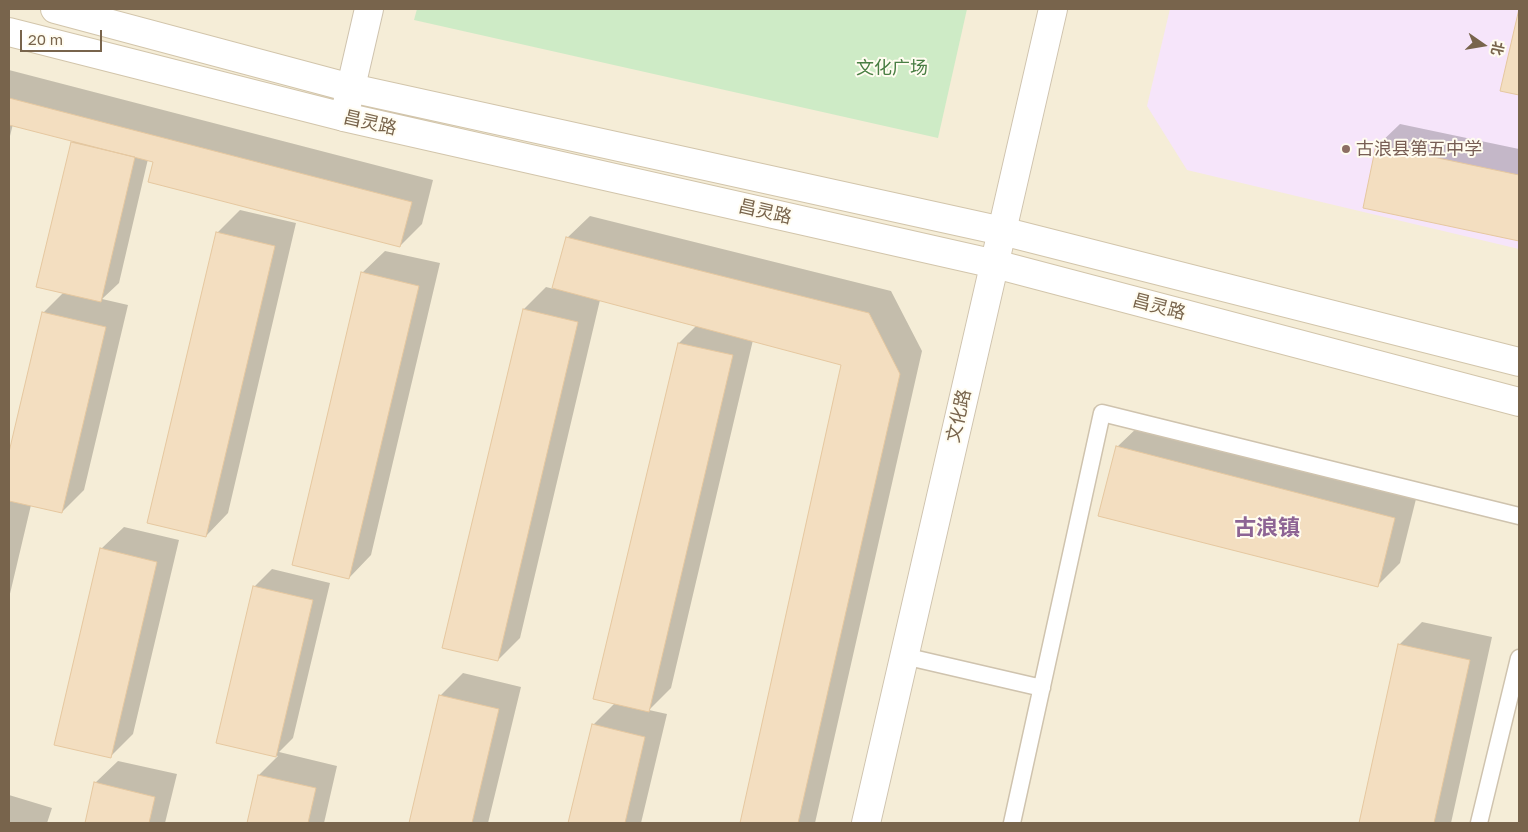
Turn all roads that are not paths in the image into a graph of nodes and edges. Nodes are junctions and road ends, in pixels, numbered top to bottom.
1 (55, 9) edge
2 (369, 9) edge
3 (1053, 9) edge
4 (9, 32) edge
5 (351, 88) junction
6 (344, 118) junction
7 (1002, 231) junction
8 (995, 264) junction
9 (1519, 362) edge
10 (1519, 402) edge
11 (1519, 516) edge
12 (904, 656) junction
13 (1519, 658) edge
14 (1042, 688) junction
15 (866, 823) edge
16 (1012, 823) edge
17 (1480, 823) edge

1 - 5 main road, 昌灵路
2 - 5 main road
3 - 7 main road, 文化路
4 - 6 main road, 昌灵路
5 - 6 main road
5 - 7 main road, 昌灵路
6 - 8 main road, 昌灵路
7 - 8 main road, 文化路
7 - 9 main road, 昌灵路
8 - 10 main road, 昌灵路
8 - 12 main road, 文化路
11 - 14 lane
12 - 14 lane
12 - 15 main road, 文化路
13 - 17 lane
14 - 16 lane

